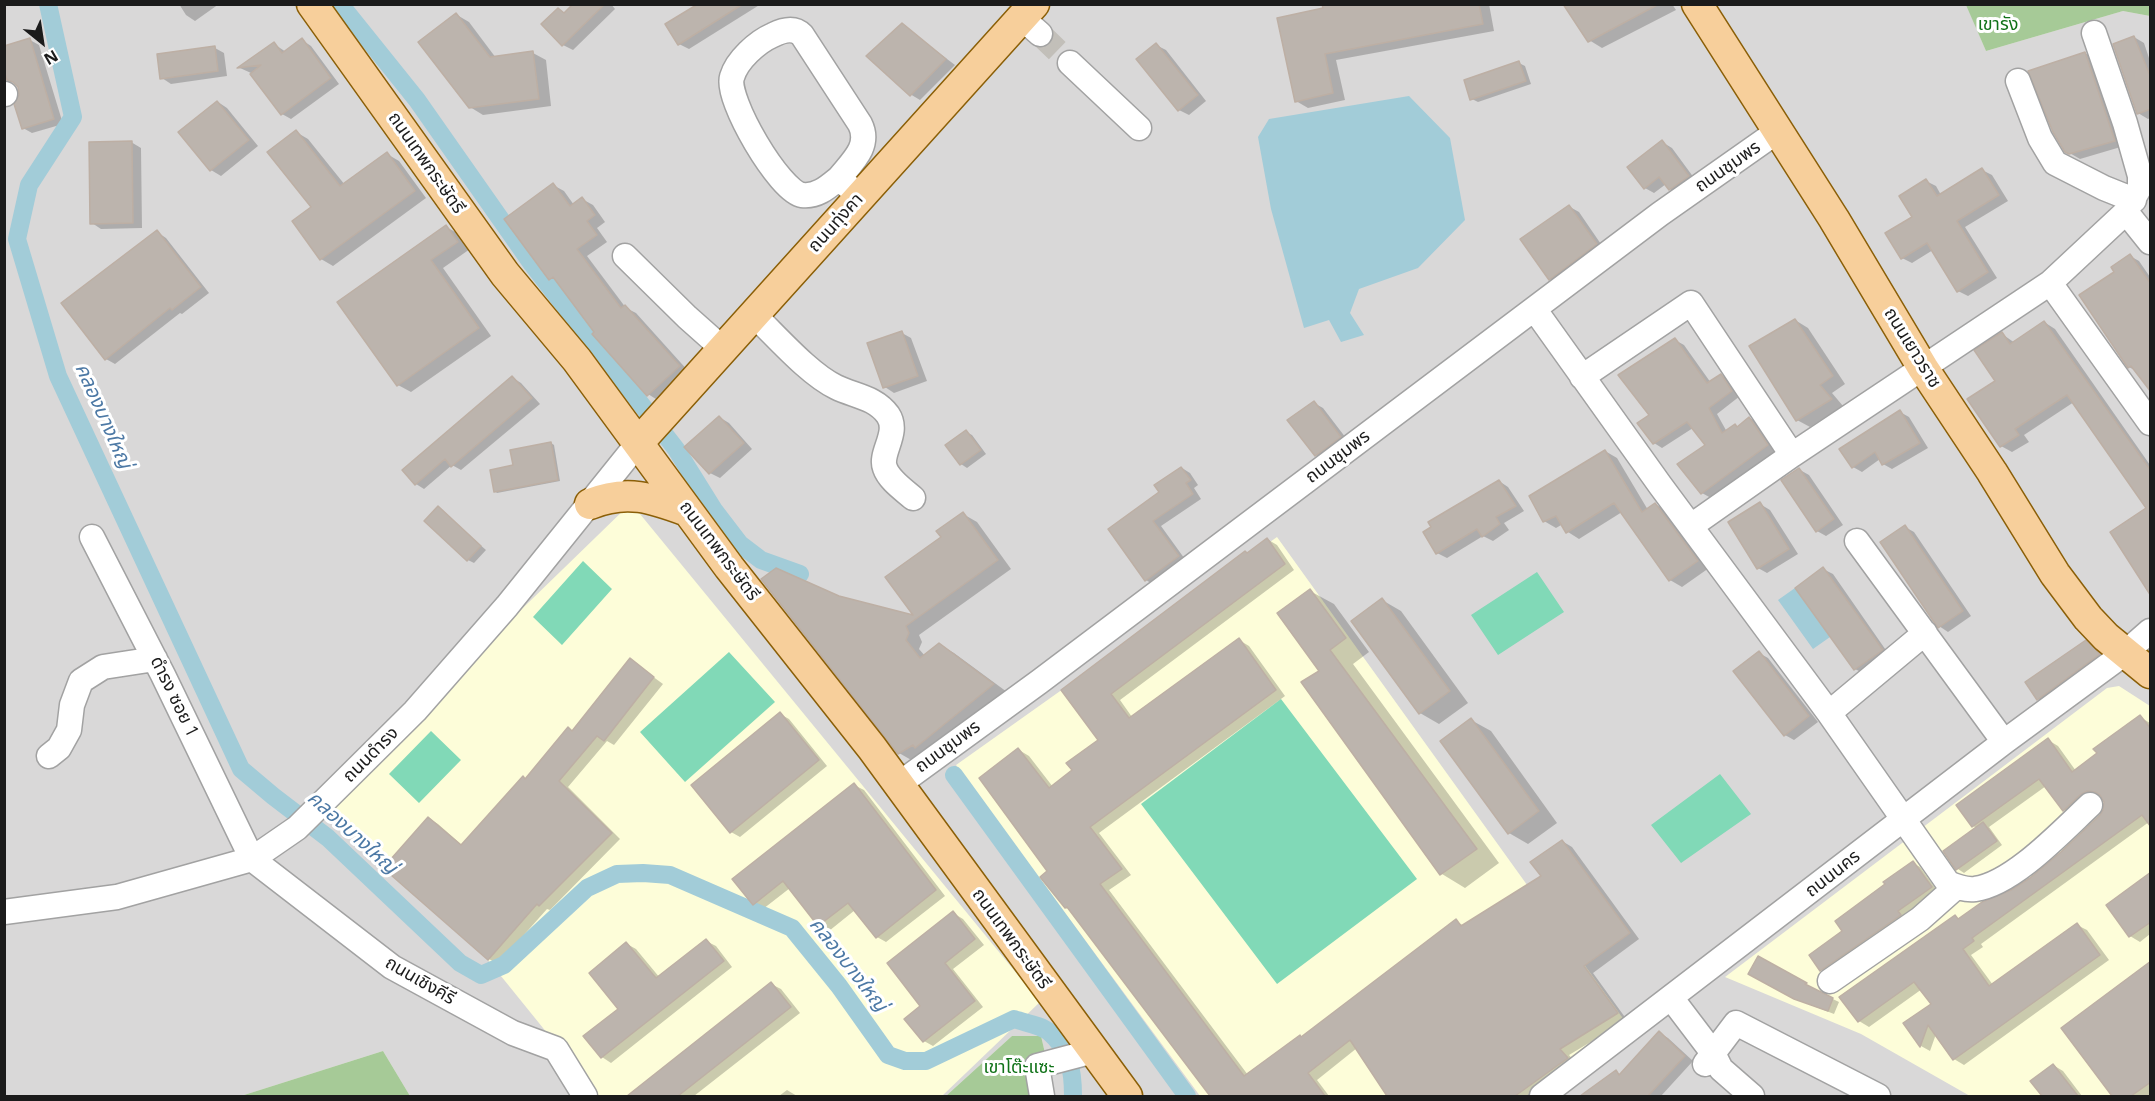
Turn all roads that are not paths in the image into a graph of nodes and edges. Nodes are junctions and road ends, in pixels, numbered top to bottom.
1 (312, 4) edge
2 (1697, 4) edge
3 (1032, 19) edge
4 (2094, 33) dead end
5 (1070, 63) tunnel mouth
6 (2018, 81) dead end
7 (1139, 128) dead end
8 (1778, 131) junction
9 (849, 187) junction
10 (2137, 207) edge
11 (2151, 242) edge
12 (625, 256) dead end
13 (2050, 283) junction
14 (1535, 310) junction
15 (754, 315) junction
16 (723, 349) junction
17 (1923, 368) junction
18 (1582, 377) junction
19 (2151, 423) edge
20 (650, 430) junction
21 (1792, 455) junction
22 (913, 498) dead end
23 (590, 504) junction
24 (687, 511) junction
25 (1691, 526) junction
26 (92, 537) dead end
27 (1857, 541) dead end
28 (2151, 631) edge
29 (1925, 633) junction
30 (2125, 653) junction
31 (155, 659) junction
32 (2151, 673) edge
33 (1829, 713) junction
34 (2004, 742) junction
35 (49, 756) dead end
36 (899, 784) junction
37 (2090, 805) dead end
38 (1904, 819) junction
39 (252, 859) junction
40 (1956, 886) junction
41 (4, 912) edge
42 (1830, 981) dead end
43 (1665, 1004) junction
44 (1090, 1052) junction
45 (1713, 1062) junction
46 (585, 1096) edge
47 (1042, 1096) edge
48 (1127, 1096) edge
49 (1542, 1096) edge
50 (1752, 1096) edge
51 (1878, 1096) edge

1 - 20 main road, ถนนเทพกระษัตรี
2 - 8 main road, ถนนเยาวราช
3 - 9 main road, ถนนทุ่งคา
4 - 10 street
5 - 7 street
6 - 10 street
8 - 14 street, ถนนชุมพร
8 - 17 main road, ถนนเยาวราช
9 - 9 street
9 - 15 main road, ถนนทุ่งคา
10 - 11 street
10 - 13 street
12 - 16 street
13 - 17 street
13 - 19 street
14 - 18 street
14 - 36 street, ถนนชุมพร
15 - 16 main road, ถนนทุ่งคา
15 - 22 street
16 - 20 main road, ถนนทุ่งคา
17 - 21 street
17 - 30 main road, ถนนเยาวราช
18 - 21 street
18 - 25 street
20 - 23 street, ถนนดำรง
20 - 24 main road, ถนนเทพกระษัตรี
21 - 25 street
23 - 24 main road
23 - 39 street, ถนนดำรง
24 - 36 main road, ถนนเทพกระษัตรี
25 - 33 street
26 - 31 street, ดำรง ซอย 1
27 - 29 street
28 - 30 street, ถนนนคร
29 - 33 street
29 - 34 street
30 - 32 main road, ถนนเยาวราช
30 - 34 street, ถนนนคร
31 - 35 street
31 - 39 street, ดำรง ซอย 1
33 - 38 street
34 - 38 street, ถนนนคร
36 - 44 main road, ถนนเทพกระษัตรี
37 - 40 street
38 - 40 street
38 - 43 street, ถนนนคร
39 - 41 street, ถนนดำรง
39 - 46 street, ถนนเชิงคีรี
40 - 42 street
43 - 45 street
43 - 49 street, ถนนนคร
44 - 47 street
44 - 48 main road, ถนนเทพกระษัตรี
45 - 50 street
45 - 51 street

